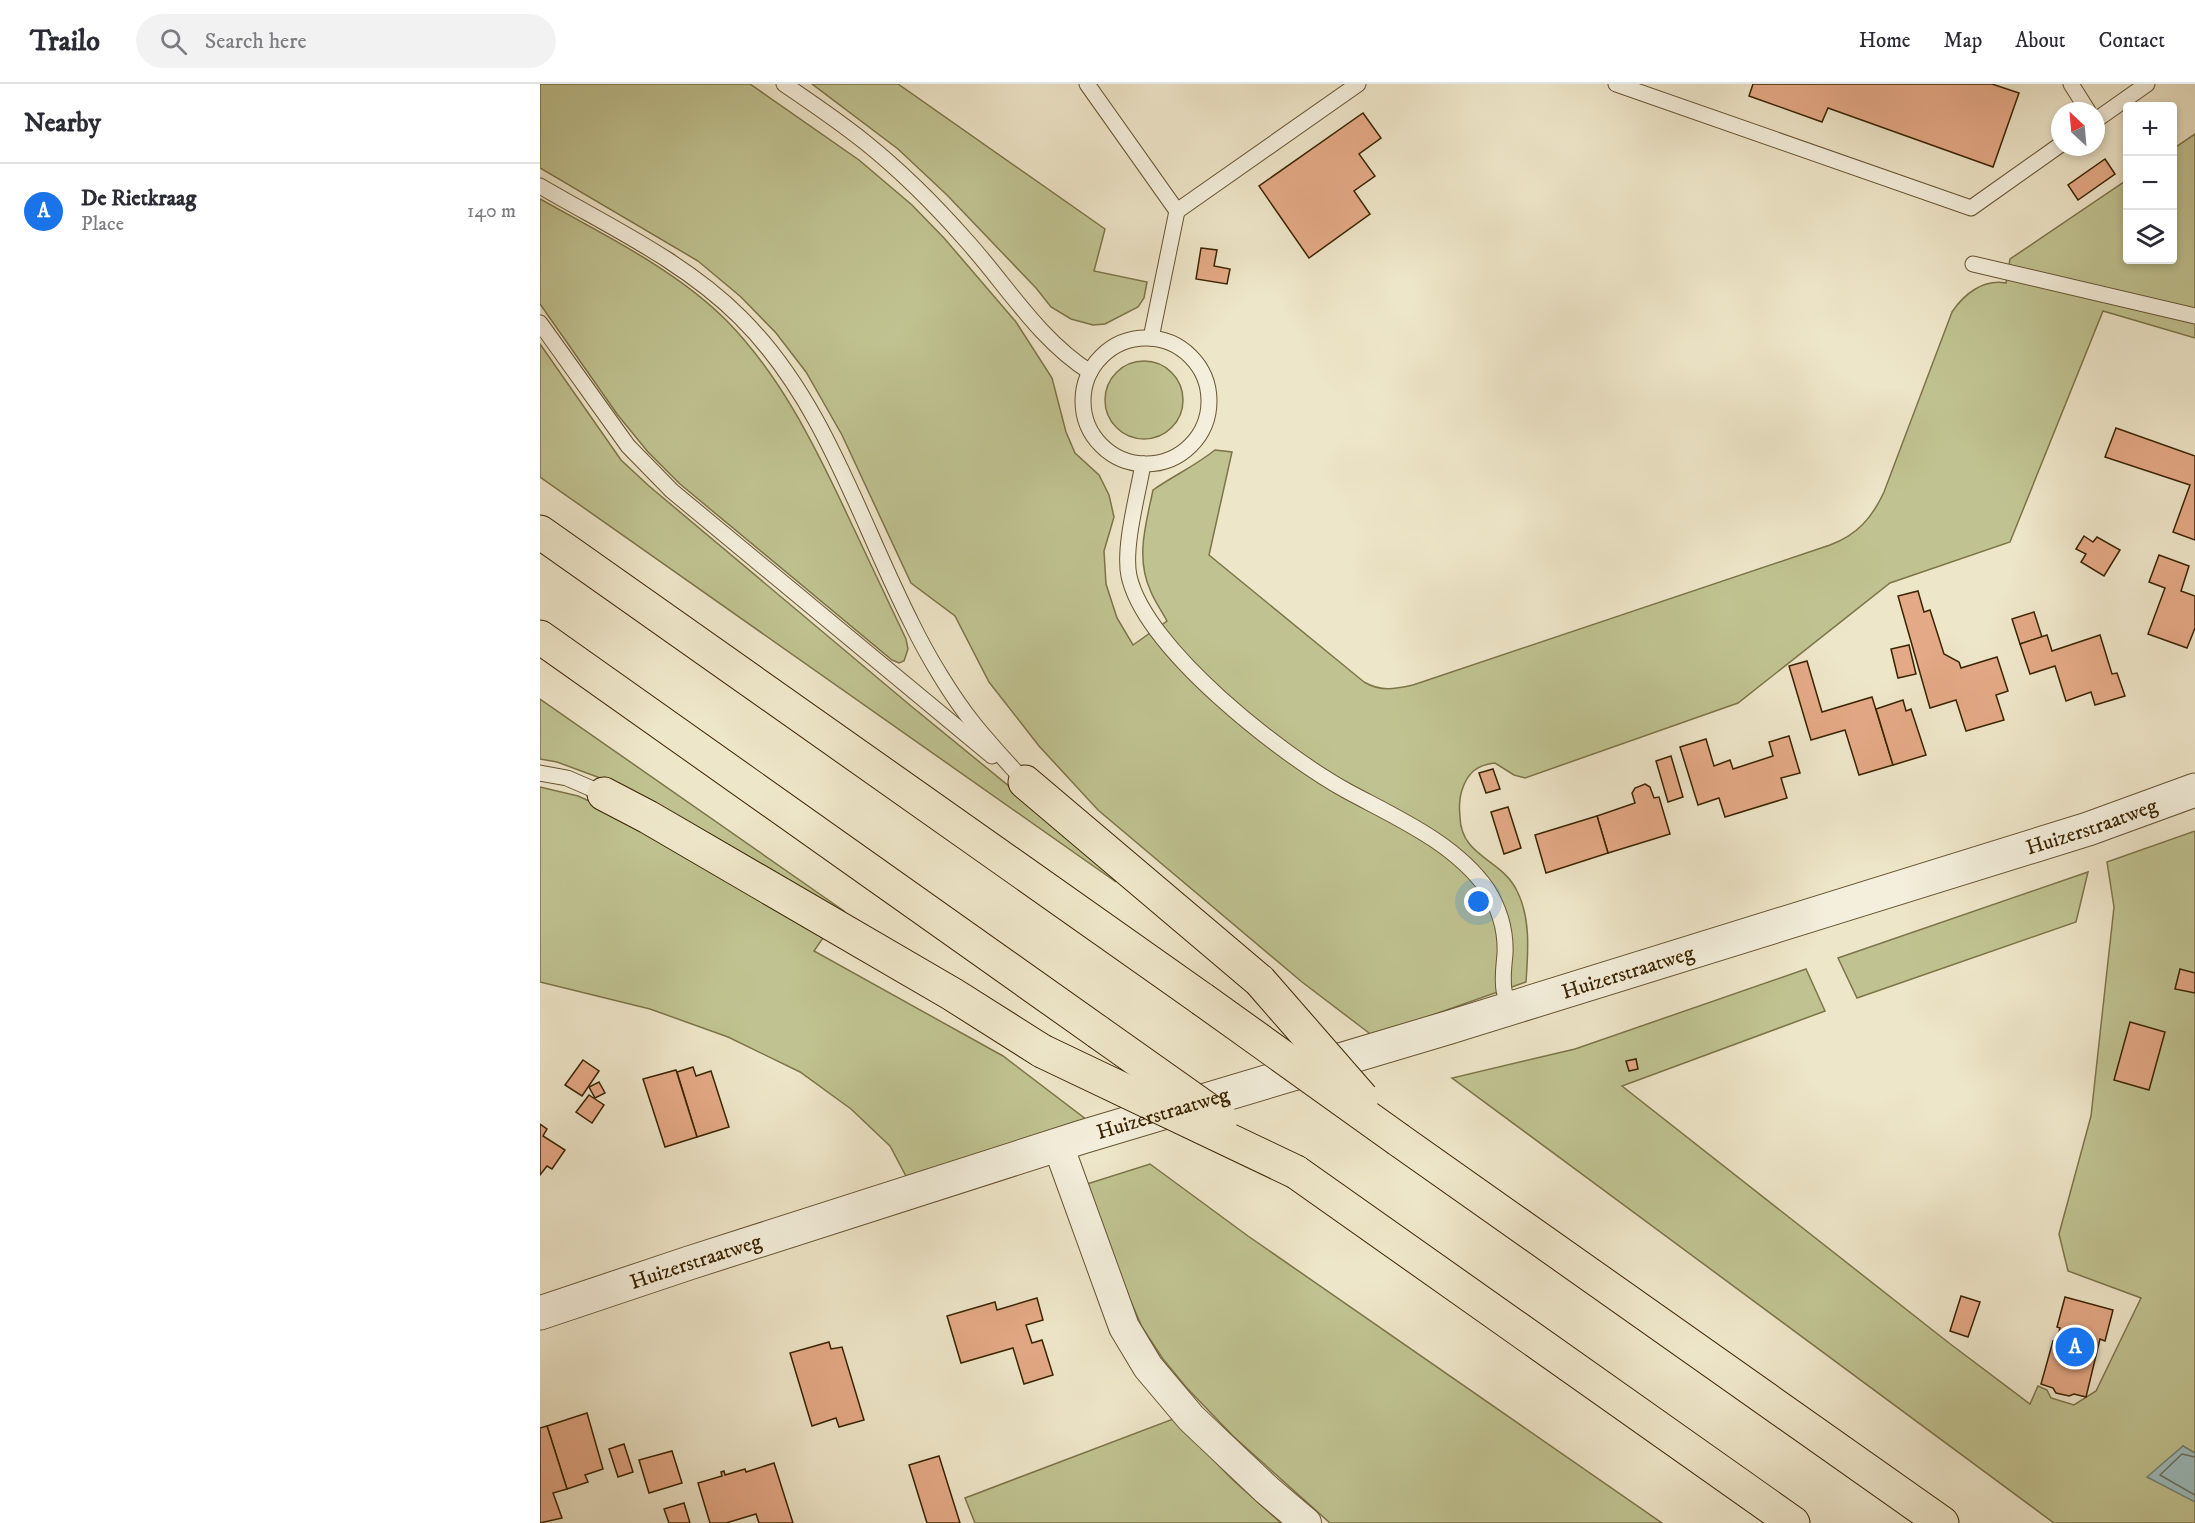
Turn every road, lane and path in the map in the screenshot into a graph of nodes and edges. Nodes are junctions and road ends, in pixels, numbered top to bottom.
1 (784, 84) edge
2 (1087, 84) edge
3 (1358, 84) edge
4 (1616, 84) edge
5 (2071, 84) edge
6 (2147, 84) edge
7 (2082, 102) edge
8 (2105, 114) edge
9 (2051, 151) edge
10 (540, 186) edge
11 (1177, 211) junction
12 (1973, 264) dead end
13 (2195, 316) edge
14 (540, 323) edge
15 (1151, 338) junction
16 (1090, 372) junction
17 (1143, 464) junction
18 (540, 532) edge
19 (540, 637) edge
20 (540, 773) edge
21 (1025, 782) junction
22 (2195, 790) edge
23 (604, 794) joint
24 (1510, 1007) junction
25 (1399, 1140) junction
26 (1058, 1145) junction
27 (1296, 1172) junction
28 (540, 1313) edge
29 (1306, 1523) edge
30 (1793, 1523) edge
31 (1942, 1523) edge

1 - 16 lane
2 - 11 lane
3 - 11 lane
4 - 9 lane
5 - 7 lane
6 - 8 lane
10 - 21 lane
11 - 15 lane
12 - 13 lane
14 - 21 lane
15 - 16 lane
15 - 17 lane
16 - 17 lane
17 - 24 lane
18 - 25 highway, bridge
19 - 27 highway, bridge
20 - 23 lane
21 - 25 highway, bridge
22 - 24 street, Huizerstraatweg
23 - 27 highway, bridge
24 - 26 street, Huizerstraatweg
25 - 31 highway
26 - 28 street, Huizerstraatweg
26 - 29 street
27 - 30 highway

